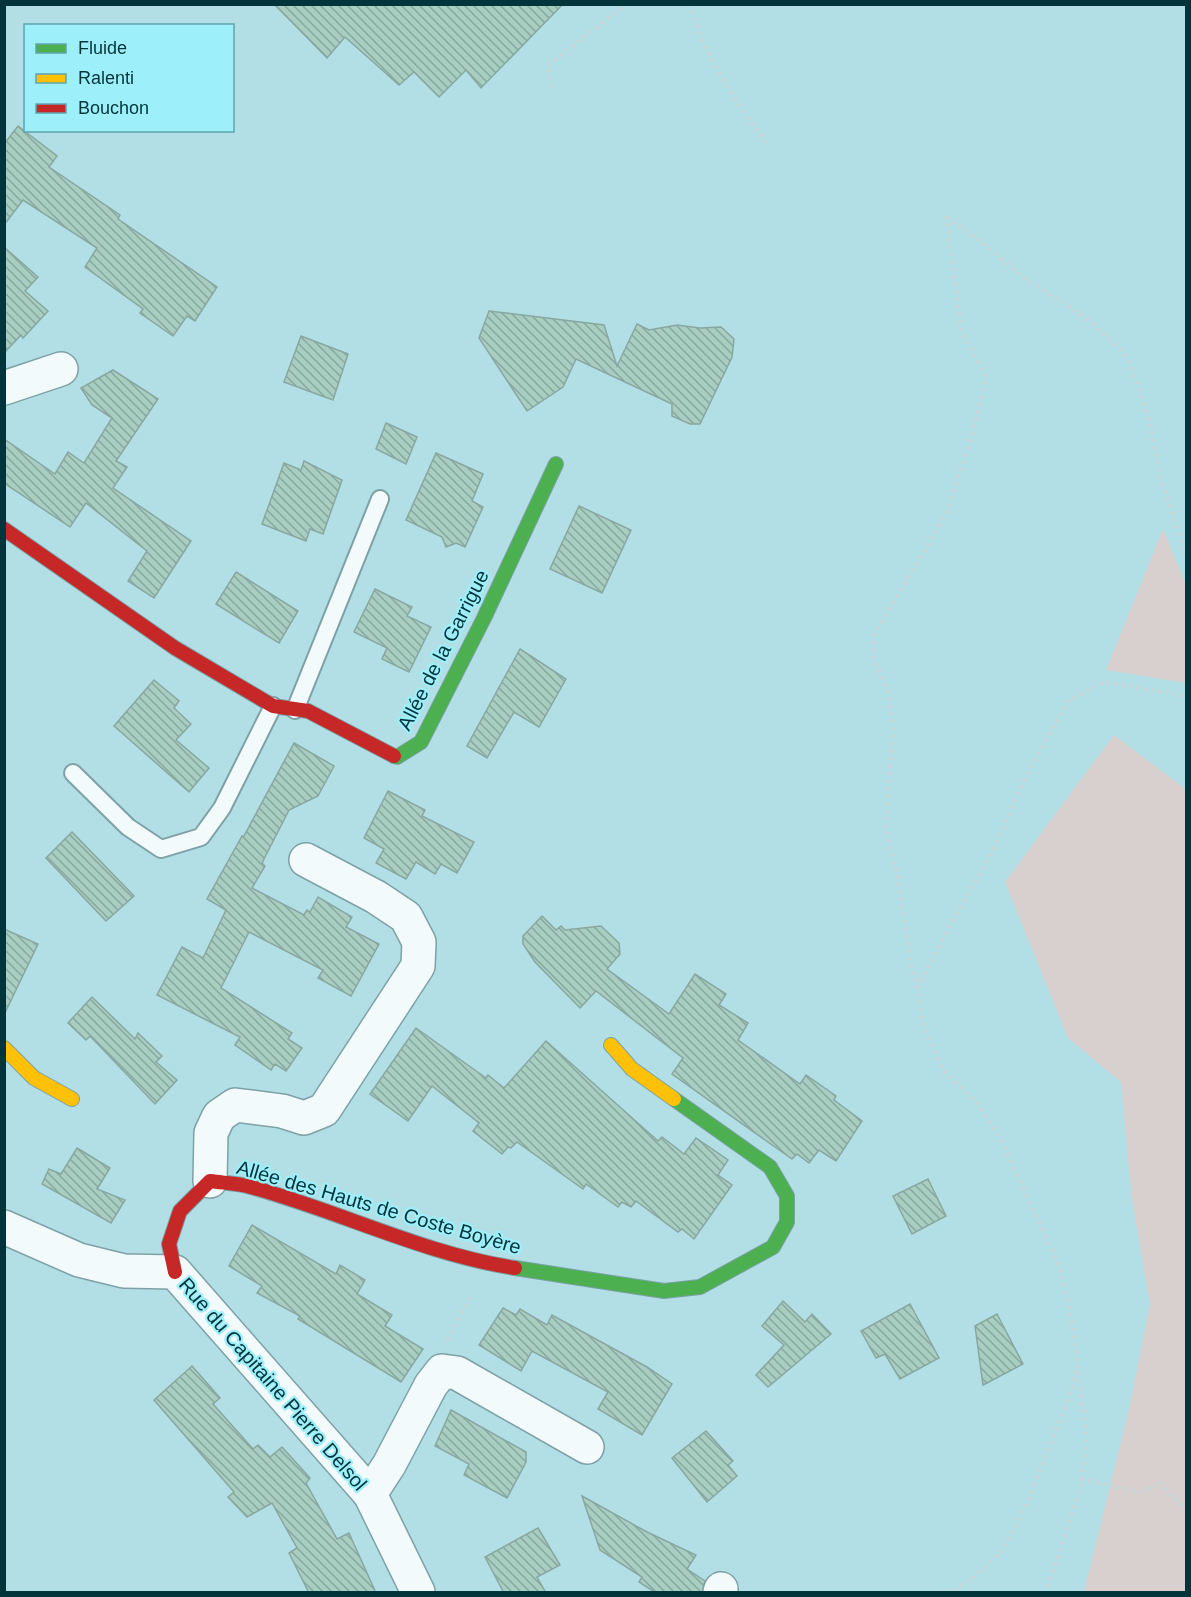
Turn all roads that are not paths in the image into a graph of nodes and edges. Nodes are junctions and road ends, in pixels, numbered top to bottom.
1 (61, 369) dead end
2 (4, 388) edge
3 (556, 464) dead end
4 (380, 499) dead end
5 (4, 529) edge
6 (273, 706) junction
7 (296, 710) junction
8 (73, 773) dead end
9 (306, 860) dead end
10 (611, 1045) dead end
11 (4, 1048) edge
12 (72, 1099) dead end
13 (210, 1181) junction
14 (4, 1227) edge
15 (175, 1272) junction
16 (587, 1447) dead end
17 (370, 1494) junction
18 (418, 1593) edge

1 - 2 street
3 - 7 street, Allée de la Garrigue
4 - 7 lane
5 - 6 street, Allée de la Garrigue
6 - 7 street, Allée de la Garrigue
6 - 8 lane
9 - 13 street
10 - 13 street, Allée des Hauts de Coste Boyère
11 - 12 street
13 - 15 street, Allée des Hauts de Coste Boyère
14 - 15 street, Rue du Capitaine Pierre Delsol
15 - 17 street, Rue du Capitaine Pierre Delsol
16 - 17 street
17 - 18 street, Rue du Capitaine Pierre Delsol

